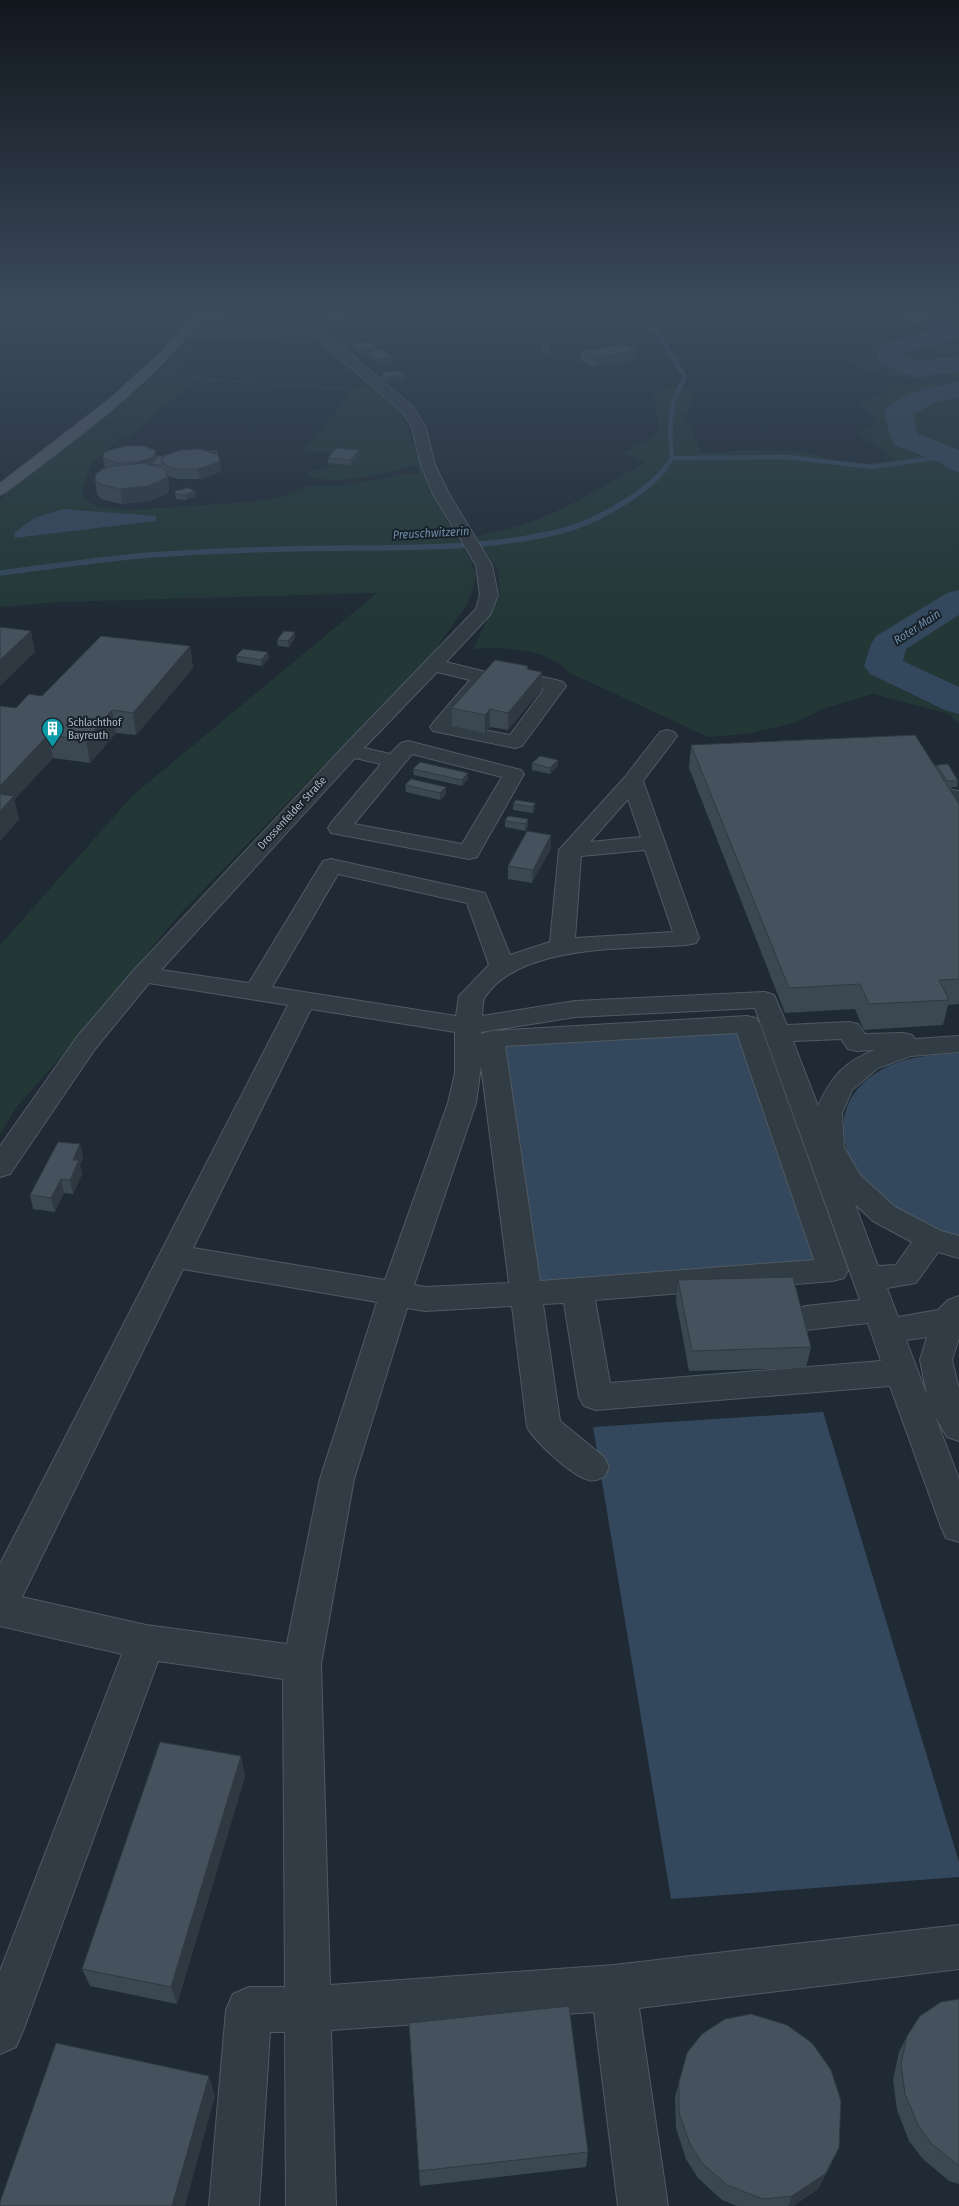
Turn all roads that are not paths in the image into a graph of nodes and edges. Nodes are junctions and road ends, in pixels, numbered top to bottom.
1 (99, 414) edge
2 (410, 414) edge
3 (0, 490) edge
4 (433, 665) junction
5 (483, 677) junction
6 (667, 736) dead end
7 (350, 750) junction
8 (919, 753) edge
9 (395, 761) junction
10 (632, 781) junction
11 (959, 797) edge
12 (653, 843) junction
13 (570, 850) junction
14 (562, 946) junction
15 (502, 966) junction
16 (143, 975) junction
17 (256, 992) junction
18 (304, 1000) junction
19 (742, 1013) junction
20 (578, 1021) junction
21 (468, 1026) junction
22 (777, 1034) junction
23 (955, 1041) edge
24 (785, 1132) junction
25 (821, 1142) junction
26 (0, 1167) edge
27 (945, 1243) edge
28 (174, 1256) junction
29 (832, 1270) junction
30 (866, 1274) junction
31 (578, 1290) junction
32 (396, 1293) junction
33 (526, 1294) junction
34 (954, 1315) edge
35 (806, 1318) edge
36 (883, 1321) junction
37 (902, 1372) junction
38 (940, 1413) edge
39 (592, 1467) dead end
40 (959, 1527) edge
41 (0, 1602) edge
42 (0, 1609) edge
43 (146, 1642) junction
44 (302, 1664) junction
45 (959, 1947) edge
46 (614, 1988) junction
47 (307, 2009) junction
48 (0, 2031) edge
49 (234, 2206) edge
50 (311, 2206) edge
51 (643, 2206) edge

1 - 3 main road
2 - 4 street, Drossenfelder Straße
4 - 5 street
4 - 7 street, Drossenfelder Straße
5 - 5 street
6 - 10 street
7 - 9 street
7 - 16 street, Drossenfelder Straße
8 - 11 street
9 - 9 street
10 - 12 street
10 - 13 street
12 - 13 street
12 - 14 street
13 - 14 street
14 - 15 street
15 - 17 street
15 - 21 street
16 - 17 street
16 - 26 street, Drossenfelder Straße
17 - 18 street
18 - 21 street
18 - 28 street
19 - 20 street
19 - 22 street
19 - 24 street
20 - 21 street
20 - 33 street
21 - 32 street
22 - 23 street
22 - 25 street
23 - 25 street
24 - 25 street
24 - 29 street
25 - 27 street
25 - 30 street
27 - 30 street
28 - 32 street
28 - 41 street
29 - 30 street
29 - 31 street
30 - 36 street
31 - 33 street
31 - 37 street
32 - 33 street
32 - 44 street
33 - 39 street
34 - 36 street
34 - 38 street
35 - 36 street
36 - 37 street
37 - 38 street
38 - 40 street
42 - 43 street
43 - 44 street
43 - 48 street
44 - 47 street
45 - 46 street
46 - 47 street
46 - 51 street
47 - 49 street
47 - 50 street

